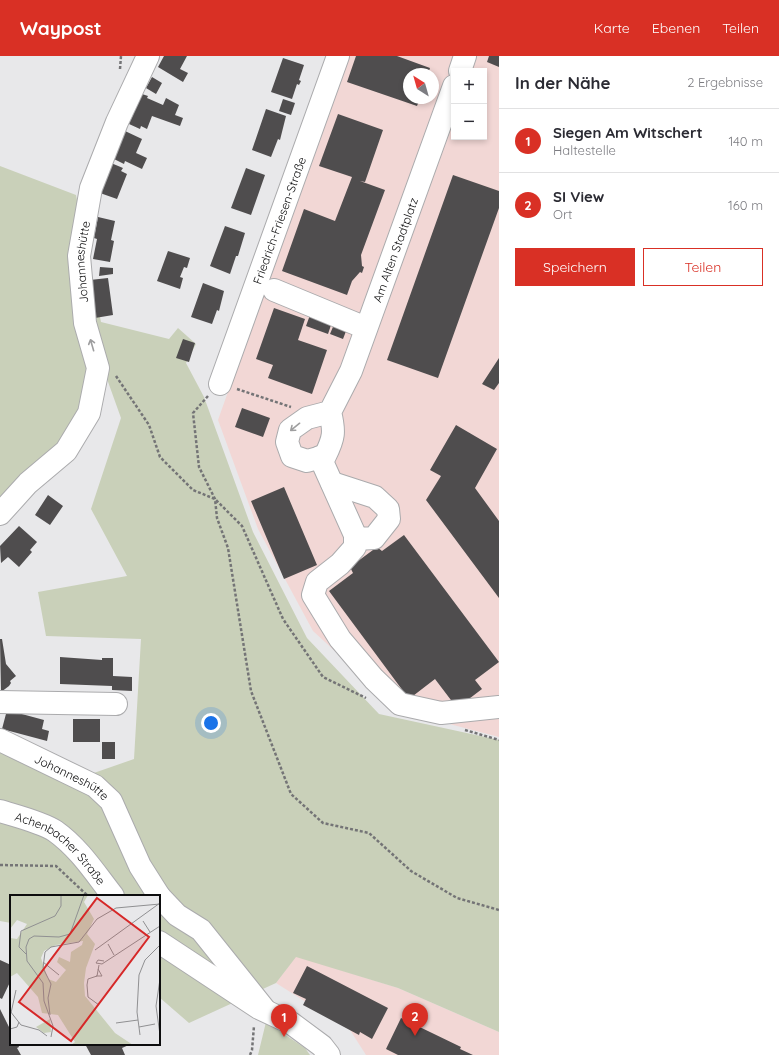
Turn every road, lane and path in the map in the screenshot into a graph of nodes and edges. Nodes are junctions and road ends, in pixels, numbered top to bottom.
1 (148, 56) edge
2 (338, 56) edge
3 (465, 56) edge
4 (461, 68) edge
5 (451, 94) edge
6 (274, 290) dead end
7 (366, 328) junction
8 (98, 368) junction
9 (220, 384) junction
10 (323, 414) junction
11 (320, 457) junction
12 (332, 483) junction
13 (215, 499) junction
14 (0, 514) edge
15 (355, 539) junction
16 (373, 701) dead end
17 (0, 702) edge
18 (116, 704) dead end
19 (499, 706) edge
20 (461, 730) dead end
21 (0, 740) edge
22 (499, 740) edge
23 (0, 811) edge
24 (0, 865) edge
25 (87, 895) edge
26 (111, 895) edge
27 (158, 895) edge
28 (160, 897) edge
29 (499, 910) edge
30 (160, 943) edge
31 (264, 1011) junction
32 (250, 1055) edge
33 (329, 1055) edge

8 -> 1 street, Johanneshütte
2 - 9 street, Friedrich-Friesen-Straße
3 - 4 street
5 - 7 street, Am Alten Stadtplatz
6 - 7 street
7 - 10 street, Am Alten Stadtplatz
8 - 13 path
8 - 14 street, Johanneshütte
9 - 10 path
9 - 13 path
10 - 11 street
10 -> 11 street
11 - 12 street
12 - 15 street
12 - 15 street
13 - 16 path
13 - 29 path
15 - 19 street
17 - 18 street
20 - 22 path
21 - 27 street, Johanneshütte
23 - 26 street, Achenbacher Straße
24 - 25 path
28 - 31 street, Johanneshütte
30 - 31 street
31 - 32 path
31 - 33 street

